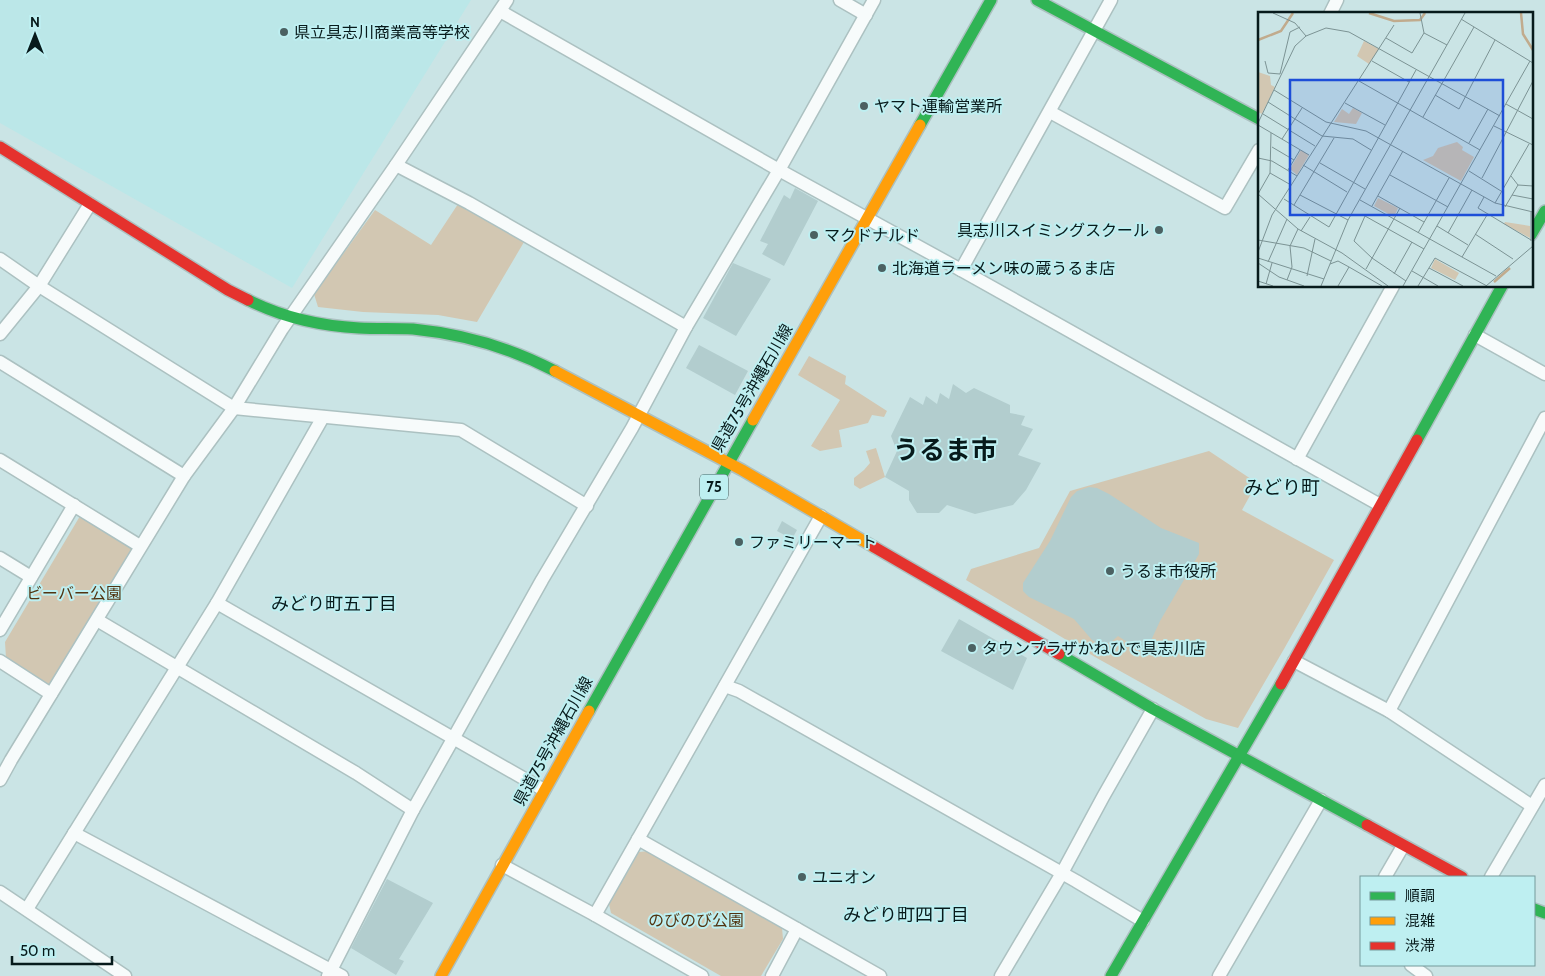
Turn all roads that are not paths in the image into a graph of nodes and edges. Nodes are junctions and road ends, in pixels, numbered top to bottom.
1 (507, 0) edge
2 (840, 0) edge
3 (874, 0) edge
4 (991, 0) edge
5 (1037, 0) edge
6 (1111, 0) edge
7 (1337, 0) edge
8 (500, 11) junction
9 (1331, 12) edge
10 (866, 15) junction
11 (1093, 32) junction
12 (1050, 112) junction
13 (1258, 118) edge
14 (0, 147) edge
15 (1258, 152) edge
16 (396, 166) junction
17 (779, 170) junction
18 (90, 204) junction
19 (1545, 211) edge
20 (866, 218) junction
21 (1532, 233) edge
22 (0, 259) edge
23 (961, 270) junction
24 (39, 286) junction
25 (1392, 288) edge
26 (1501, 288) edge
27 (290, 317) junction
28 (686, 327) junction
29 (0, 334) edge
30 (1475, 335) junction
31 (0, 362) edge
32 (1545, 374) edge
33 (234, 408) junction
34 (638, 415) junction
35 (323, 417) junction
36 (1545, 418) edge
37 (1297, 459) junction
38 (0, 460) edge
39 (728, 463) junction
40 (184, 476) junction
41 (74, 505) junction
42 (1380, 505) junction
43 (587, 506) junction
44 (821, 516) junction
45 (140, 546) junction
46 (0, 558) edge
47 (31, 576) junction
48 (217, 603) junction
49 (97, 620) junction
50 (0, 630) edge
51 (0, 661) edge
52 (1294, 661) junction
53 (177, 666) junction
54 (725, 686) junction
55 (51, 694) junction
56 (1153, 709) junction
57 (1389, 711) junction
58 (453, 739) junction
59 (1239, 756) junction
60 (5, 757) edge
61 (0, 780) edge
62 (1545, 784) edge
63 (544, 790) junction
64 (1321, 800) junction
65 (1532, 806) junction
66 (413, 810) junction
67 (74, 833) junction
68 (638, 839) junction
69 (1403, 846) junction
70 (502, 865) junction
71 (1062, 873) junction
72 (1386, 876) edge
73 (1460, 876) edge
74 (1492, 876) edge
75 (0, 892) edge
76 (27, 909) junction
77 (595, 914) junction
78 (1144, 921) junction
79 (797, 929) junction
80 (1413, 966) edge
81 (334, 974) edge
82 (125, 976) edge
83 (441, 976) edge
84 (702, 976) edge
85 (772, 976) edge
86 (880, 976) edge
87 (1001, 976) edge
88 (1112, 976) edge
89 (1219, 976) edge
90 (1426, 976) edge

1 - 8 street
2 - 10 street
3 - 10 street
4 - 20 street, 県道75号沖縄石川線 / 75
5 - 11 street
6 - 11 street
7 - 9 street
8 - 16 street
8 - 17 street
10 - 17 street
11 - 12 street
11 - 13 street
12 - 15 street
12 - 23 street
14 - 18 street
16 - 27 street
16 - 28 street
17 - 20 street
17 - 28 street
18 - 24 street
18 - 27 street
19 - 21 street
20 - 23 street
20 - 39 street, 県道75号沖縄石川線 / 75
22 - 24 street
23 - 37 street
24 - 29 street
24 - 33 street
25 - 37 street
26 - 30 street
27 - 33 street
27 - 34 street
28 - 34 street
30 - 32 street
30 - 42 street
31 - 40 street
33 - 35 street
33 - 40 street
34 - 39 street
34 - 43 street
35 - 43 street
35 - 48 street
36 - 57 street
37 - 42 street
38 - 41 street
39 - 44 street
39 - 63 street, 県道75号沖縄石川線 / 75
40 - 45 street
41 - 45 street
41 - 47 street
42 - 52 street
43 - 58 street
44 - 54 street
44 - 56 street
45 - 49 street
46 - 47 street
47 - 50 street
48 - 53 street
48 - 58 street
49 - 53 street
49 - 55 street
51 - 55 street
52 - 57 street
52 - 59 street
53 - 66 street
53 - 67 street
54 - 68 street
54 - 71 street
55 - 60 street
56 - 59 street
56 - 71 street
57 - 65 street
58 - 63 street
58 - 66 street
59 - 64 street
59 - 78 street
60 - 61 street
62 - 65 street
63 - 70 street, 県道75号沖縄石川線 / 75
64 - 69 street
64 - 89 street
65 - 74 street
66 - 81 street
67 - 76 street
67 - 81 street
68 - 77 street
68 - 79 street
69 - 72 street
69 - 73 street
70 - 77 street
70 - 83 street, 県道75号沖縄石川線 / 75
71 - 78 street
71 - 87 street
75 - 76 street
76 - 82 street
77 - 84 street
78 - 88 street
79 - 85 street
79 - 86 street
80 - 90 street

